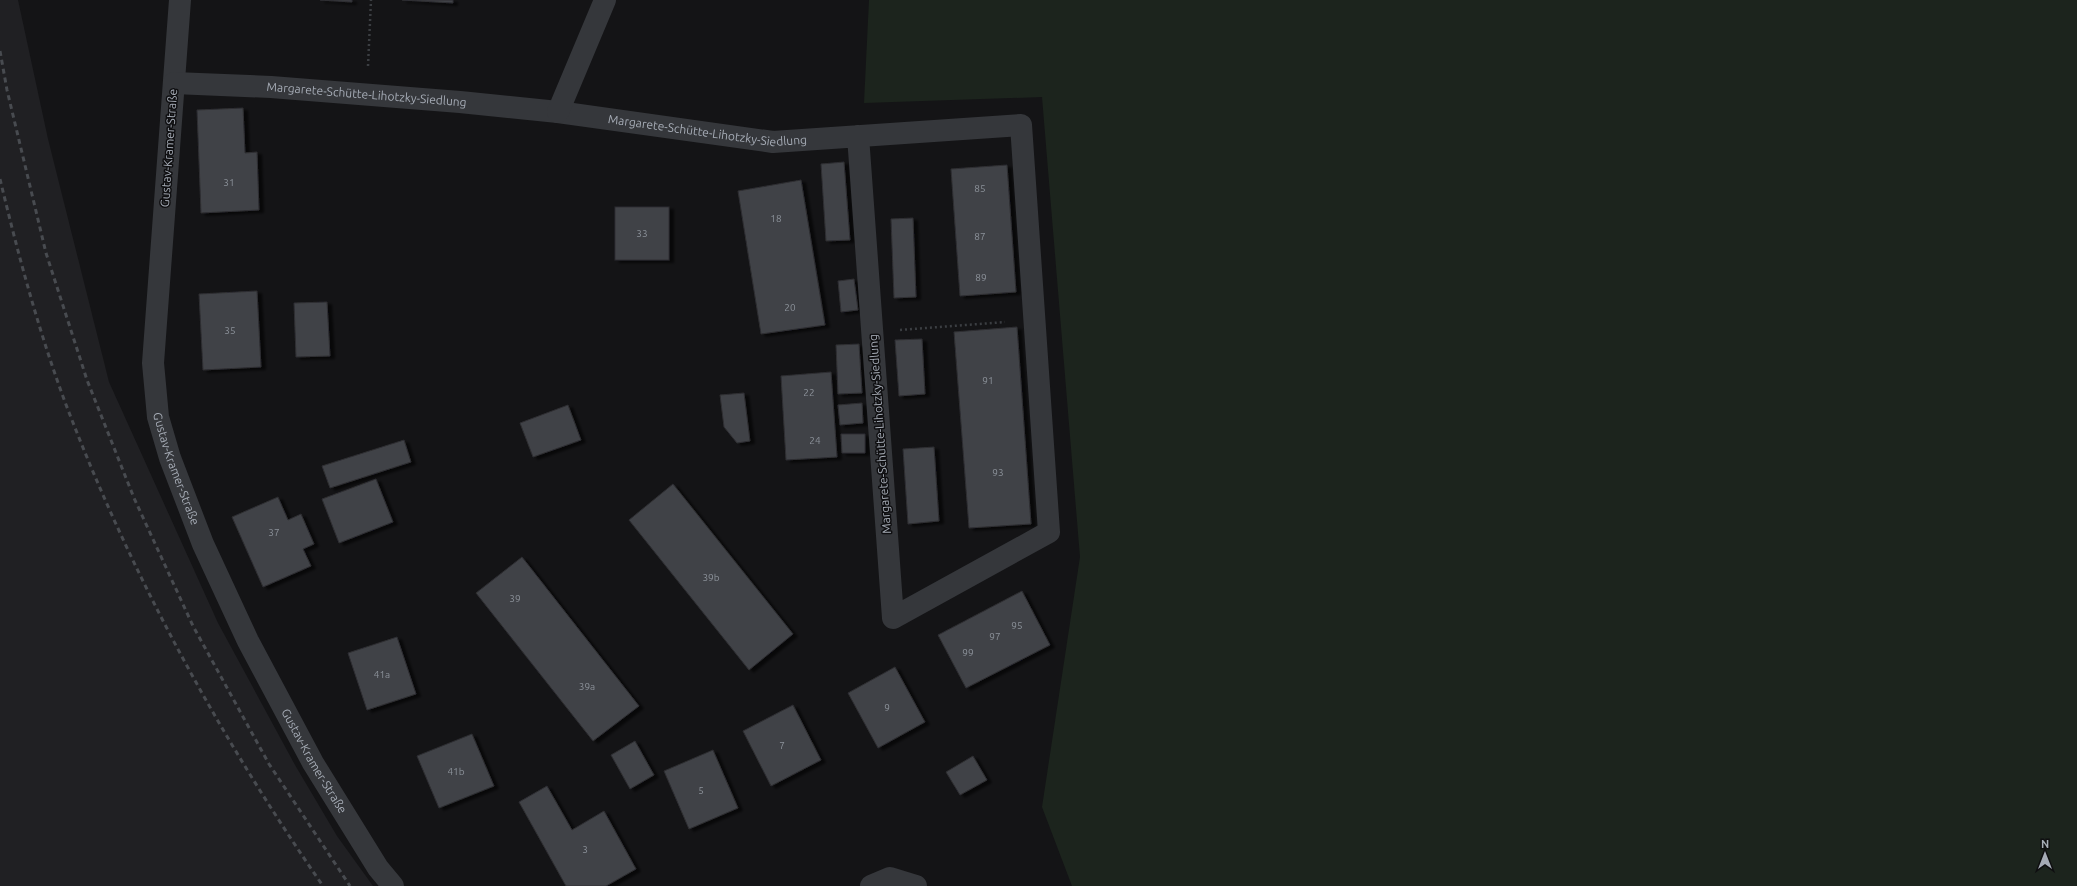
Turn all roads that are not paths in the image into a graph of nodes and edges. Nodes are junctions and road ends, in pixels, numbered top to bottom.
1 (180, 0) edge
2 (605, 0) edge
3 (174, 83) junction
4 (558, 112) junction
5 (858, 136) junction
6 (393, 886) edge
7 (871, 886) edge
8 (916, 886) edge

1 - 3 street, Gustav-Kramer-Straße
2 - 4 street
3 - 4 street, Margarete-Schütte-Lihotzky-Siedlung
3 - 6 street, Gustav-Kramer-Straße
4 - 5 street, Margarete-Schütte-Lihotzky-Siedlung
5 - 5 street, Margarete-Schütte-Lihotzky-Siedlung
7 - 8 street

